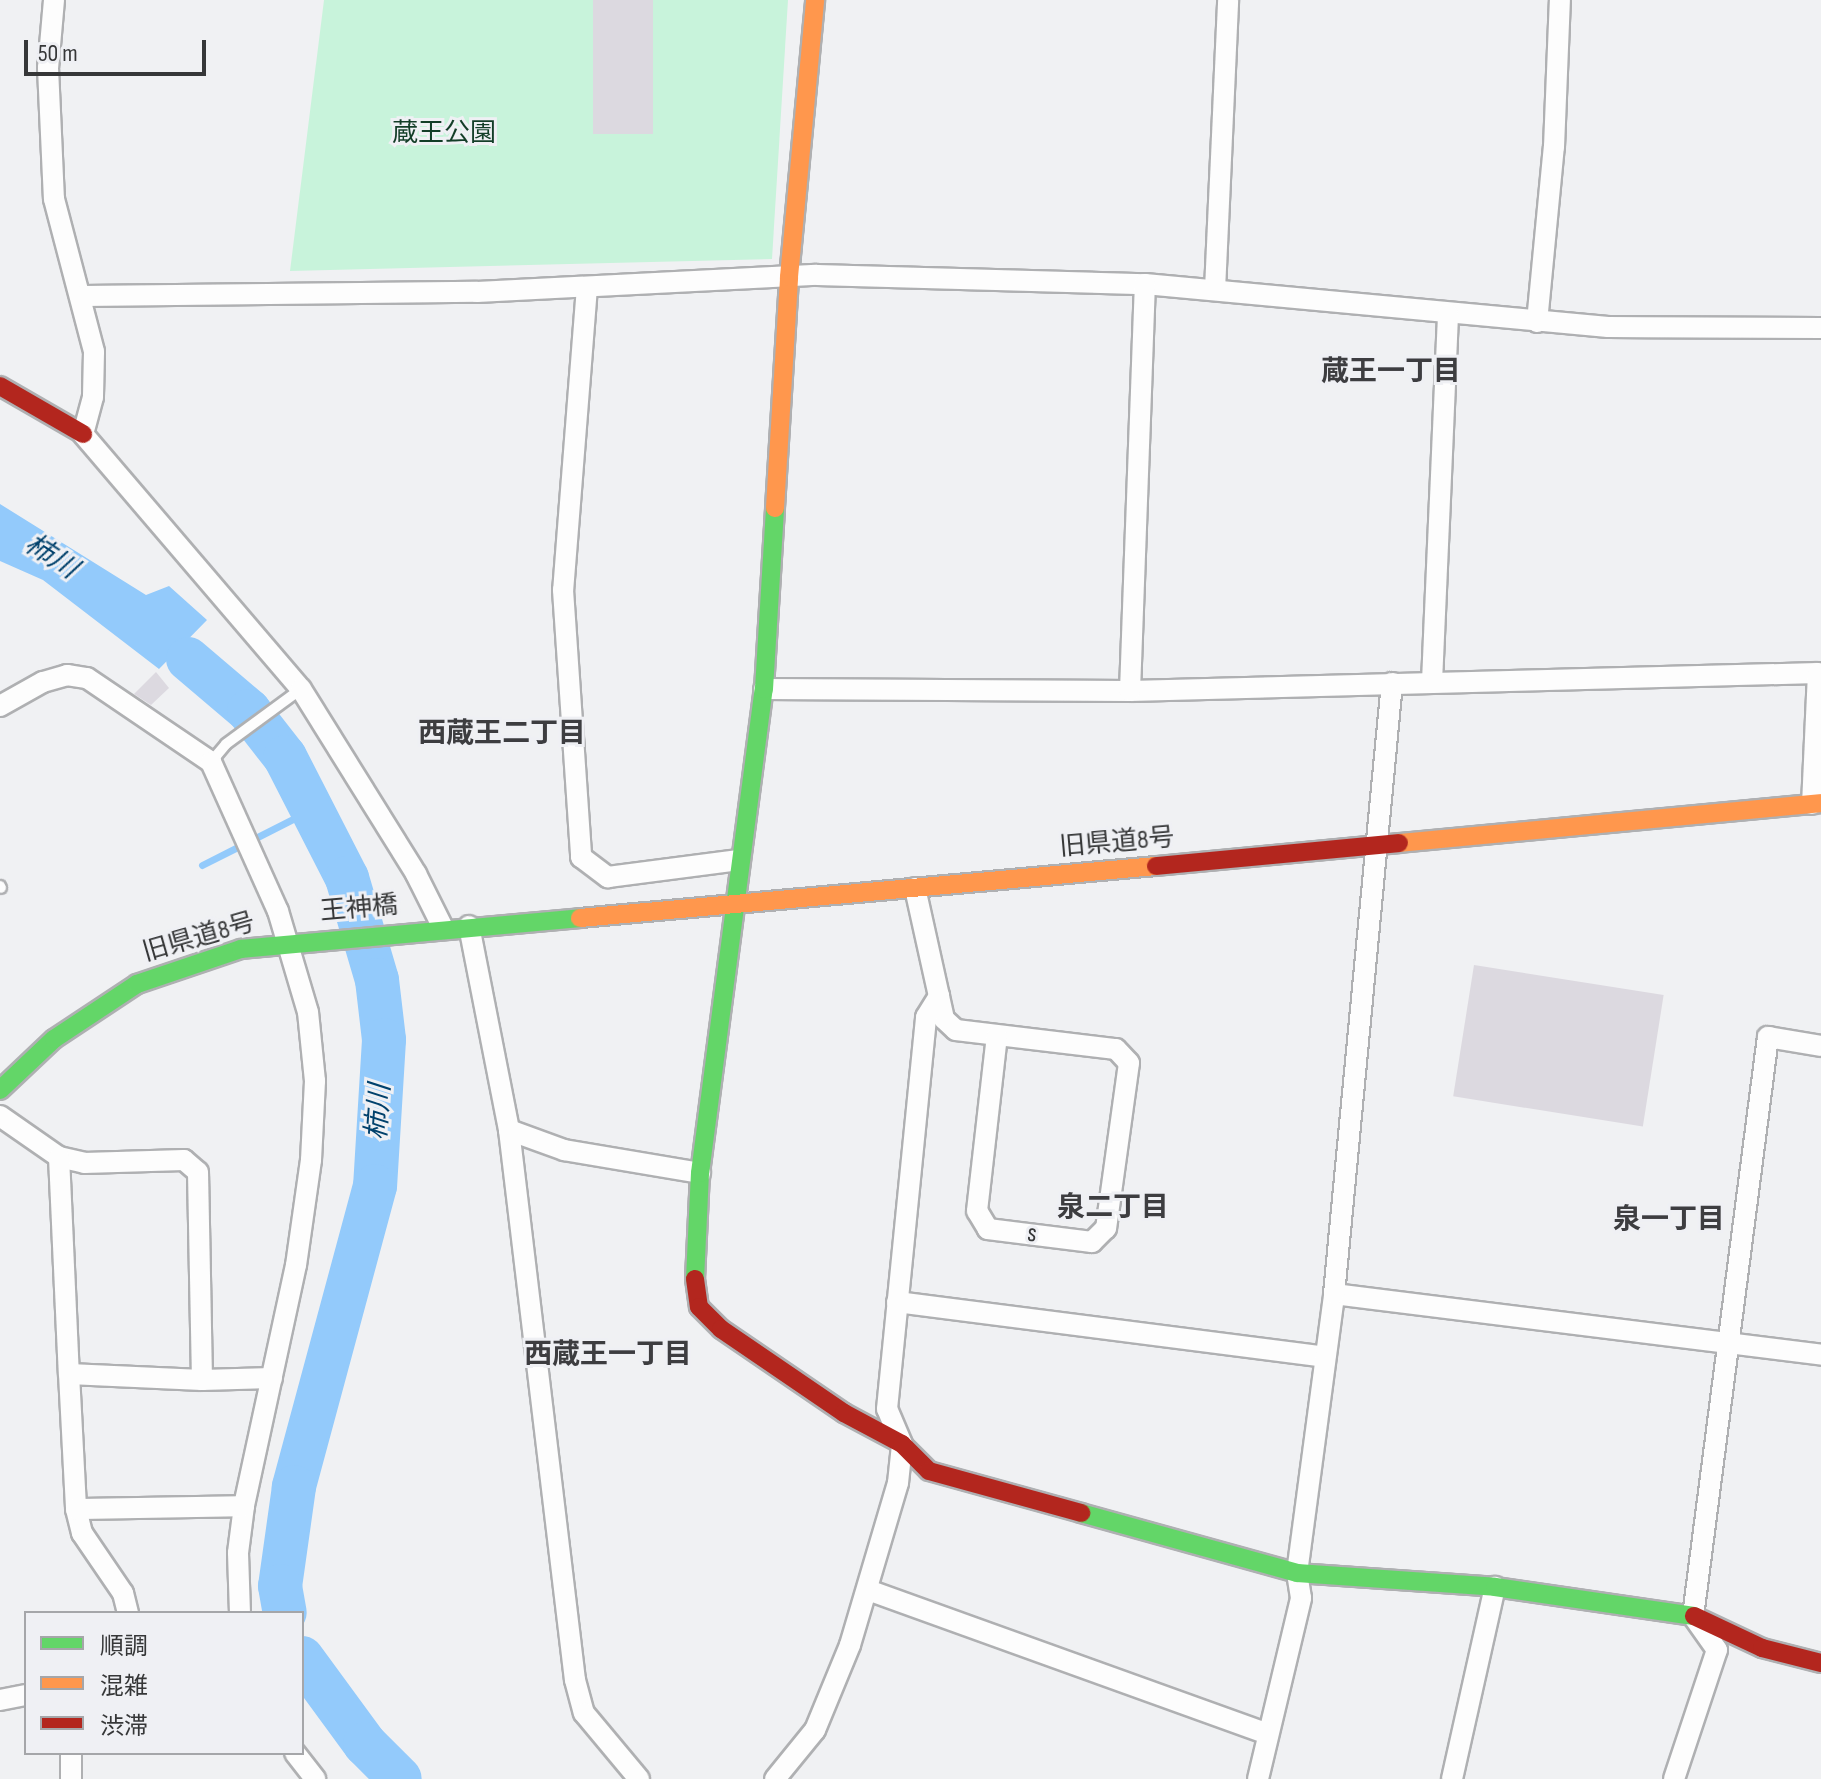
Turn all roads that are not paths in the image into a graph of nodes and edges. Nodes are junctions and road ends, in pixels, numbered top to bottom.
1 (54, 0) edge
2 (815, 0) edge
3 (1228, 0) edge
4 (1560, 0) edge
5 (789, 277) junction
6 (1145, 284) junction
7 (587, 287) junction
8 (1215, 290) junction
9 (83, 296) junction
10 (1448, 314) junction
11 (1537, 322) junction
12 (1821, 328) edge
13 (0, 386) edge
14 (83, 434) junction
15 (1432, 682) junction
16 (1392, 683) junction
17 (764, 689) junction
18 (1130, 691) junction
19 (294, 694) junction
20 (0, 706) edge
21 (211, 762) junction
22 (1817, 803) edge
23 (1374, 847) junction
24 (739, 860) junction
25 (915, 888) junction
26 (735, 906) junction
27 (469, 926) junction
28 (443, 928) junction
29 (417, 929) joint
30 (297, 941) junction
31 (939, 996) junction
32 (997, 1036) junction
33 (1821, 1046) edge
34 (0, 1090) edge
35 (0, 1116) edge
36 (509, 1130) junction
37 (59, 1157) junction
38 (700, 1173) junction
39 (1334, 1294) junction
40 (897, 1302) junction
41 (1729, 1344) junction
42 (1821, 1355) edge
43 (1324, 1357) junction
44 (69, 1374) junction
45 (272, 1378) junction
46 (202, 1380) junction
47 (902, 1444) junction
48 (244, 1506) junction
49 (76, 1509) junction
50 (1297, 1573) junction
51 (1495, 1587) junction
52 (868, 1590) junction
53 (128, 1611) edge
54 (240, 1611) edge
55 (1693, 1616) junction
56 (1821, 1663) edge
57 (24, 1695) edge
58 (0, 1700) edge
59 (1267, 1734) junction
60 (71, 1755) edge
61 (297, 1755) edge
62 (71, 1779) edge
63 (315, 1779) edge
64 (639, 1779) edge
65 (775, 1779) edge
66 (1258, 1779) edge
67 (1452, 1779) edge
68 (1674, 1779) edge

1 - 9 street
2 - 5 street
3 - 8 street
4 - 11 street
5 - 6 street
5 - 7 street
5 - 17 street
6 - 8 street
6 - 18 street
7 - 9 street
7 - 24 street
8 - 10 street
9 - 14 street
10 - 11 street
10 - 15 street
11 - 12 street
13 - 14 street
14 - 19 street
15 - 16 street
15 - 22 street
16 - 18 street
16 - 23 street
17 - 18 street
17 - 24 street
19 - 21 lane
19 - 28 street
20 - 21 street
21 - 30 street
22 - 23 street, 旧県道8号
23 - 25 street, 旧県道8号
23 - 39 street
24 - 26 street
25 - 26 street, 旧県道8号
25 - 31 street, s
26 - 27 street, 旧県道8号
26 - 38 street
27 - 28 street, 旧県道8号
27 - 36 street
28 - 29 street, 旧県道8号
29 - 30 street, 王神橋
30 - 34 street, 旧県道8号
30 - 45 street
31 - 32 street, s
31 - 40 street
32 - 32 street, s
33 - 41 street
35 - 37 street
36 - 38 street
36 - 64 street
37 - 44 street
37 - 46 street
38 - 47 street
39 - 41 street
39 - 43 street
40 - 43 street
40 - 47 street
41 - 42 street
41 - 55 street
43 - 50 street
44 - 46 street
44 - 49 street
45 - 46 street
45 - 48 street
47 - 50 street
47 - 52 street
48 - 49 street
48 - 54 street
49 - 53 street
50 - 51 street
50 - 59 street
51 - 55 street
51 - 67 street
52 - 59 street
52 - 65 street
55 - 56 street
55 - 68 street
57 - 58 street
59 - 66 street
60 - 62 street
61 - 63 street

